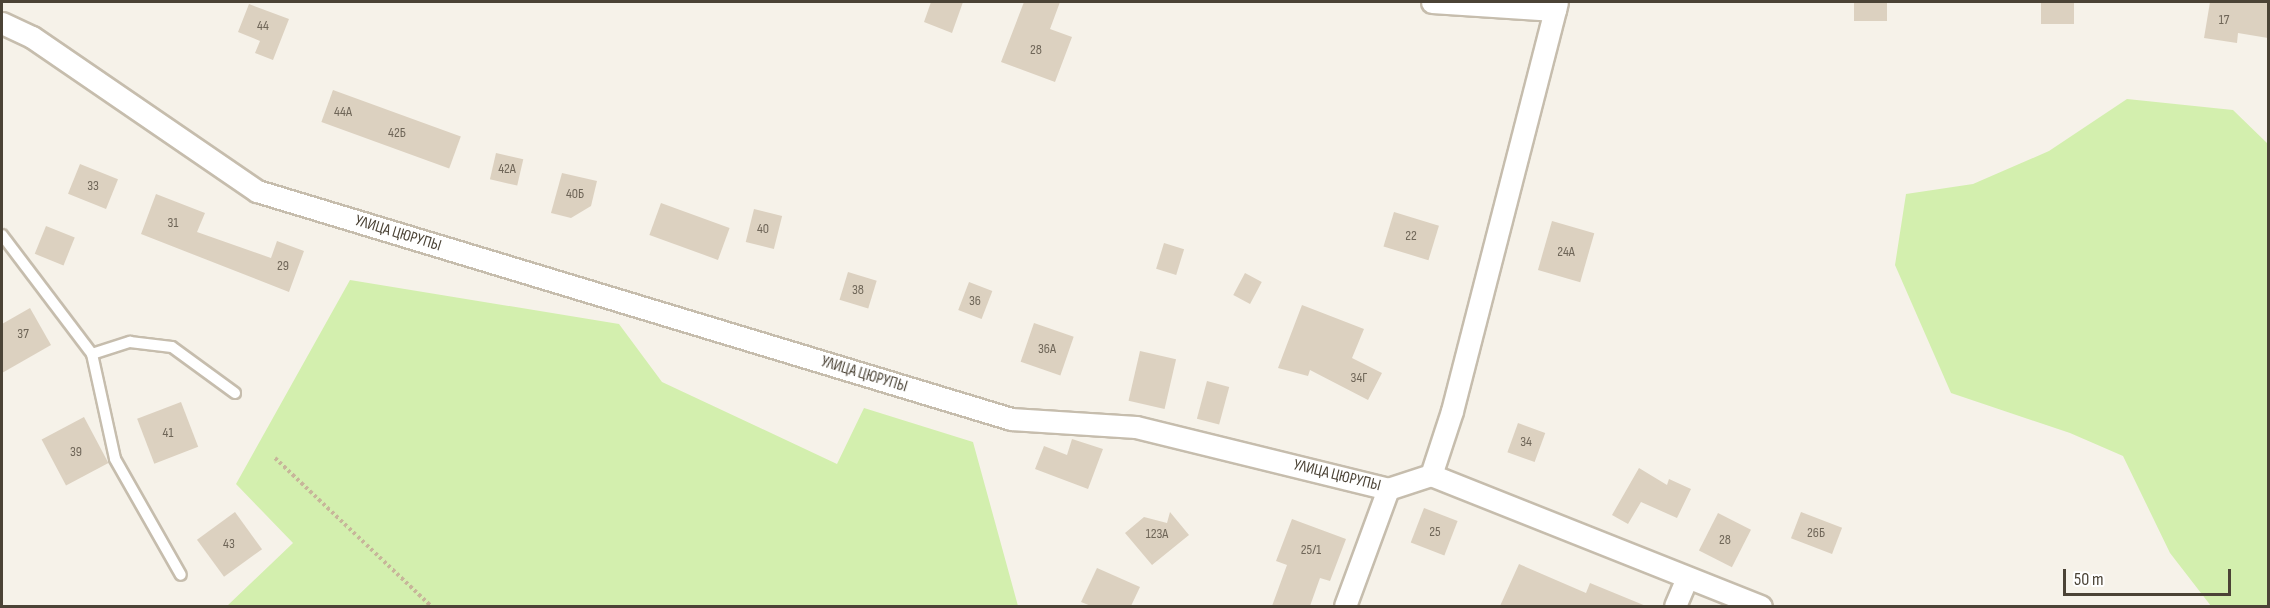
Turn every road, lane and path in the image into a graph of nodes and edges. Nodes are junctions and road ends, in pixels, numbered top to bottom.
1 (1432, 2) edge
2 (1556, 6) edge
3 (2, 23) edge
4 (2, 235) edge
5 (92, 354) junction
6 (235, 393) dead end
7 (275, 458) dead end
8 (1431, 475) junction
9 (1388, 489) junction
10 (181, 574) dead end
11 (1687, 578) junction
12 (431, 606) edge
13 (1345, 606) edge
14 (1675, 606) edge
15 (1761, 606) edge

1 - 2 street
2 - 8 street
3 - 9 street, УЛИЦА ЦЮРУПЫ
4 - 5 lane
5 - 6 lane
5 - 10 lane
7 - 12 path
8 - 9 street, УЛИЦА ЦЮРУПЫ
8 - 11 street
9 - 13 street
11 - 14 street
11 - 15 street

